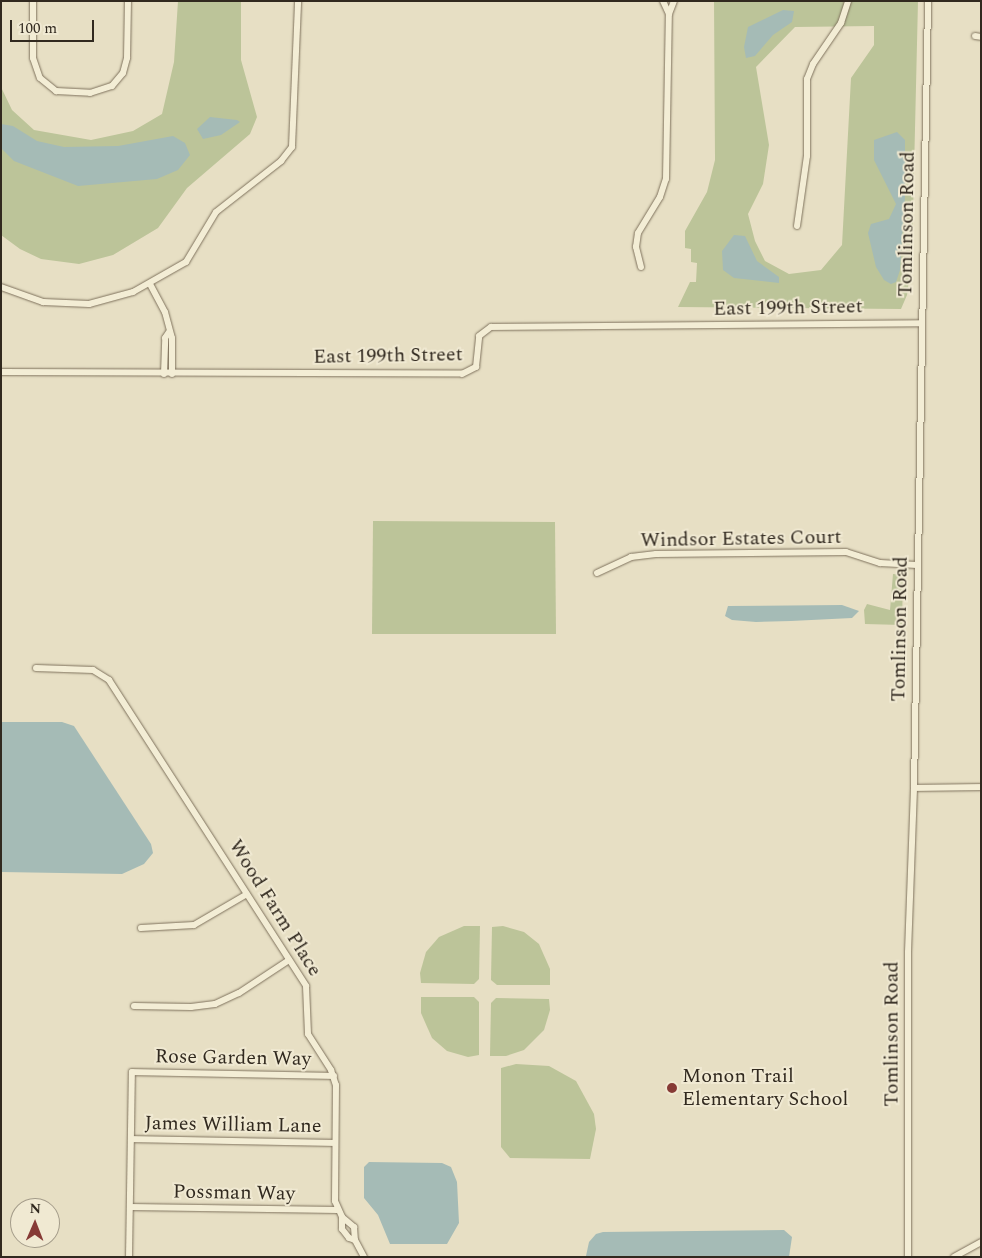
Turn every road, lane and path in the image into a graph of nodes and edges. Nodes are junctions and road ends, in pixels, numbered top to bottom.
1 (33, 1) edge
2 (128, 1) edge
3 (298, 1) edge
4 (663, 1) edge
5 (674, 1) edge
6 (848, 1) edge
7 (928, 1) edge
8 (669, 14) junction
9 (797, 226) dead end
10 (641, 267) dead end
11 (150, 284) junction
12 (1, 287) edge
13 (921, 323) junction
14 (168, 332) junction
15 (1, 372) edge
16 (164, 374) junction
17 (172, 374) junction
18 (917, 565) junction
19 (597, 573) dead end
20 (36, 668) dead end
21 (981, 787) edge
22 (914, 788) junction
23 (247, 894) junction
24 (141, 928) dead end
25 (289, 960) junction
26 (134, 1006) dead end
27 (334, 1076) junction
28 (131, 1139) junction
29 (334, 1143) junction
30 (130, 1208) junction
31 (338, 1210) junction
32 (342, 1217) junction
33 (355, 1240) junction
34 (981, 1242) edge
35 (129, 1257) edge
36 (364, 1257) edge
37 (908, 1257) edge
38 (954, 1257) edge

1 - 2 street
3 - 11 street
4 - 8 street
5 - 8 street
6 - 9 street
7 - 13 street, Tomlinson Road
8 - 10 street
11 - 12 street
11 - 14 street
13 - 17 street, East 199th Street
13 - 18 street, Tomlinson Road
14 - 16 street
14 - 17 street
15 - 16 street, East 199th Street
16 - 17 street, East 199th Street
18 - 19 street, Windsor Estates Court
18 - 22 street, Tomlinson Road
20 - 23 street, Wood Farm Place
21 - 22 street
22 - 37 street, Tomlinson Road
23 - 24 street
23 - 25 street, Wood Farm Place
25 - 26 street
25 - 27 street, Wood Farm Place
27 - 28 street, Rose Garden Way
27 - 29 street
28 - 29 street, James William Lane
28 - 30 street
29 - 31 street
30 - 31 street, Possman Way
30 - 35 street
31 - 32 street
32 - 33 street
32 - 33 street
33 - 36 street
34 - 38 street

